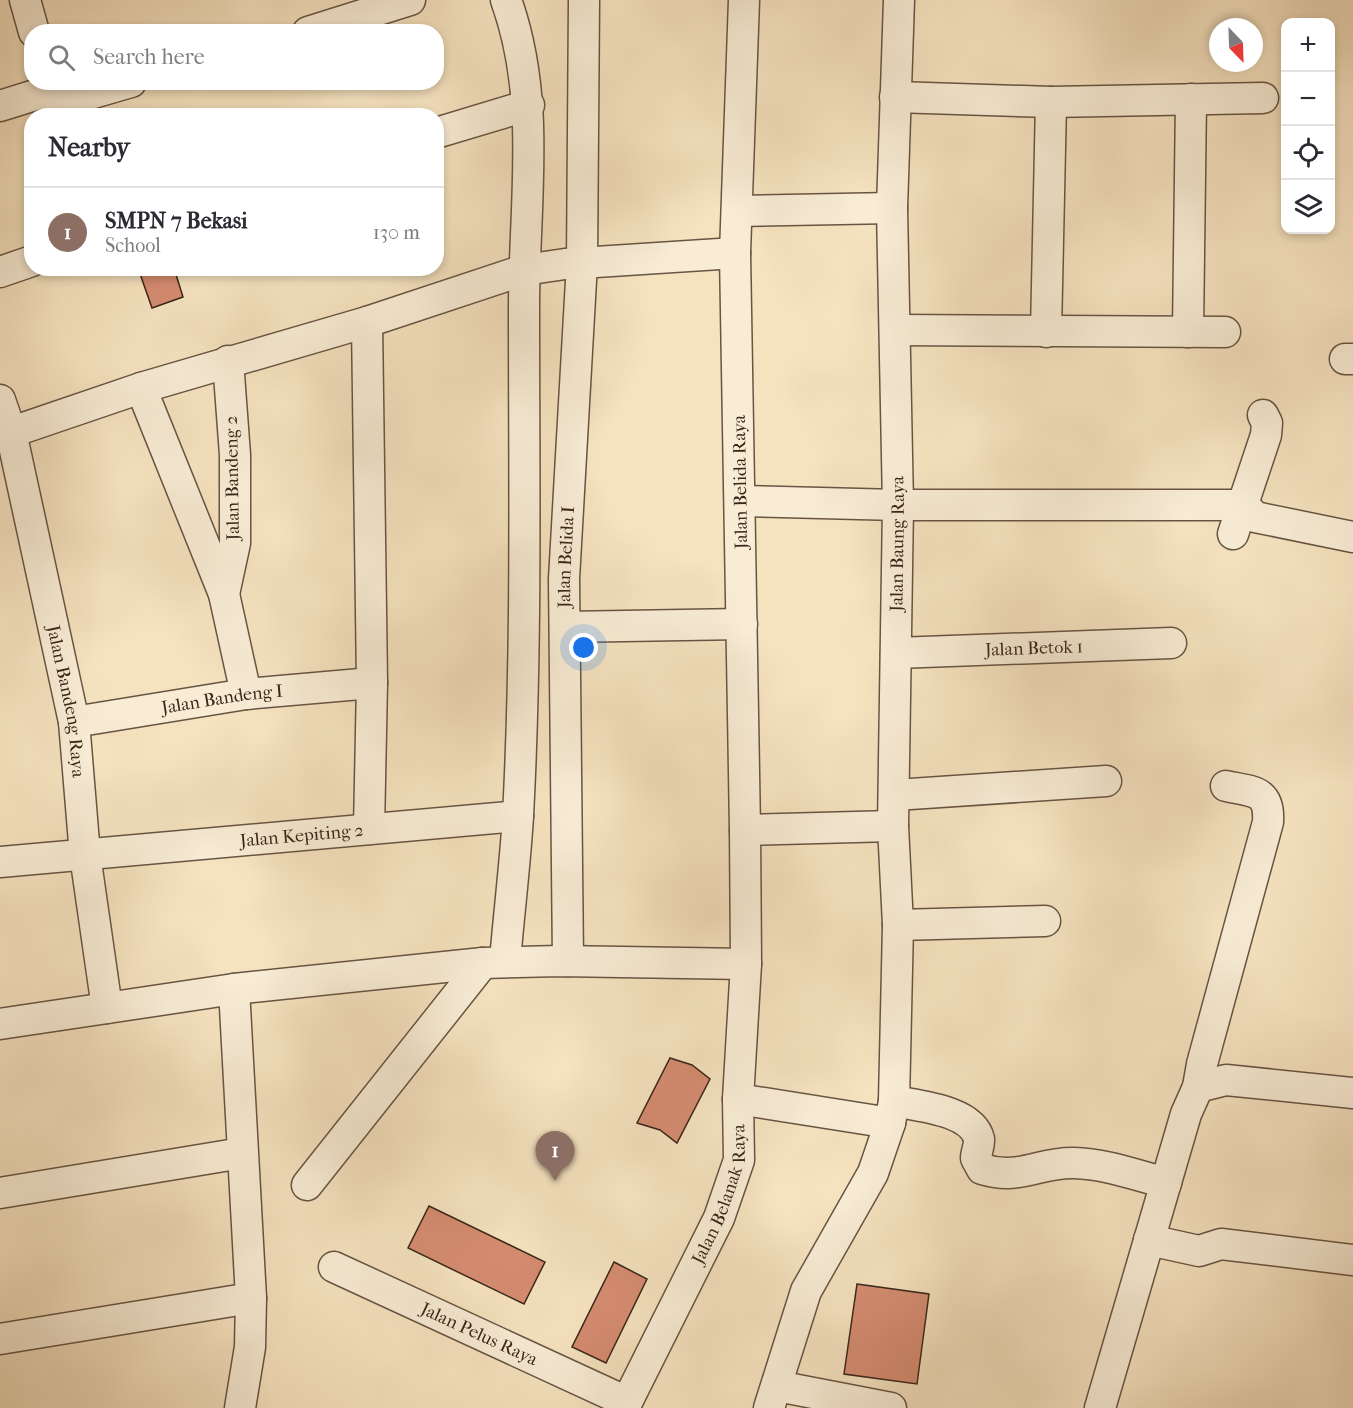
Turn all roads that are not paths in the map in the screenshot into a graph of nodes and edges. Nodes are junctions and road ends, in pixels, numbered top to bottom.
1 (25, 0) edge
2 (410, 0) edge
3 (506, 0) edge
4 (584, 0) edge
5 (744, 0) edge
6 (899, 0) edge
7 (370, 6) edge
8 (32, 24) edge
9 (327, 24) edge
10 (92, 90) edge
11 (895, 97) junction
12 (53, 98) edge
13 (1263, 98) dead end
14 (1191, 99) junction
15 (1051, 102) junction
16 (529, 105) junction
17 (0, 106) edge
18 (444, 131) edge
19 (892, 208) junction
20 (736, 211) junction
21 (735, 253) junction
22 (24, 264) edge
23 (554, 266) junction
24 (0, 272) edge
25 (367, 322) junction
26 (896, 330) junction
27 (1046, 332) junction
28 (1188, 332) junction
29 (1226, 332) dead end
30 (228, 361) junction
31 (141, 388) junction
32 (0, 400) edge
33 (1263, 415) dead end
34 (6, 434) edge
35 (740, 501) junction
36 (898, 505) junction
37 (1244, 505) junction
38 (1233, 534) dead end
39 (1353, 537) edge
40 (224, 594) junction
41 (742, 624) junction
42 (565, 627) junction
43 (1171, 644) dead end
44 (896, 653) junction
45 (372, 683) junction
46 (246, 694) junction
47 (74, 722) junction
48 (1106, 781) dead end
49 (1226, 786) dead end
50 (895, 795) junction
51 (518, 816) junction
52 (892, 826) junction
53 (369, 829) junction
54 (745, 830) junction
55 (85, 855) junction
56 (0, 862) edge
57 (1045, 921) dead end
58 (898, 925) junction
59 (564, 961) junction
60 (500, 962) junction
61 (746, 964) junction
62 (234, 989) junction
63 (107, 1008) junction
64 (0, 1024) edge
65 (1198, 1087) junction
66 (1353, 1093) edge
67 (738, 1099) junction
68 (893, 1104) junction
69 (242, 1153) junction
70 (1166, 1183) junction
71 (307, 1185) dead end
72 (0, 1193) edge
73 (1149, 1240) junction
74 (1353, 1260) edge
75 (334, 1267) dead end
76 (251, 1298) junction
77 (0, 1339) edge
78 (773, 1397) edge
79 (625, 1405) edge
80 (240, 1408) edge
81 (891, 1408) edge
82 (1100, 1408) edge

1 - 8 street
2 - 7 street
3 - 16 street
4 - 23 street
5 - 20 street, Jalan Belida Raya
6 - 11 street, Jalan Baung Raya
7 - 9 street
10 - 12 street
11 - 15 street
11 - 19 street, Jalan Baung Raya
12 - 17 street
13 - 14 street
14 - 15 street
14 - 28 street
15 - 27 street
16 - 18 street
16 - 23 street
19 - 20 street
19 - 26 street, Jalan Baung Raya
20 - 21 street, Jalan Belida Raya
21 - 23 street
21 - 35 street, Jalan Belida Raya
22 - 24 street
23 - 25 street
23 - 42 street, Jalan Belida I
23 - 51 street
25 - 30 street
25 - 45 street
26 - 27 street
26 - 36 street, Jalan Baung Raya
27 - 28 street
28 - 29 street
30 - 31 street
30 - 40 street, Jalan Bandeng 2
31 - 34 street
31 - 40 street
32 - 34 street, Jalan Bandeng Raya
33 - 37 street
34 - 47 street, Jalan Bandeng Raya
35 - 36 street
35 - 41 street, Jalan Belida Raya
36 - 37 street
36 - 44 street, Jalan Baung Raya
37 - 38 street
37 - 39 street
40 - 46 street
41 - 42 street
41 - 54 street, Jalan Belida Raya
42 - 59 street, Jalan Belida I
43 - 44 street, Jalan Betok 1
44 - 50 street, Jalan Baung Raya
45 - 46 street, Jalan Bandeng I
45 - 53 street
46 - 47 street, Jalan Bandeng I
47 - 55 street, Jalan Bandeng Raya
48 - 50 street
49 - 65 street
50 - 52 street, Jalan Baung Raya
51 - 53 street, Jalan Kepiting 2
51 - 60 street
52 - 54 street
52 - 58 street, Jalan Baung Raya
53 - 55 street, Jalan Kepiting 2
54 - 61 street, Jalan Belida Raya
55 - 56 street, Jalan Kepiting 2
55 - 63 street, Jalan Bandeng Raya
57 - 58 street
58 - 68 street, Jalan Baung Raya
59 - 60 street
59 - 61 street
60 - 62 street
60 - 71 street
61 - 67 street, Jalan Belanak Raya
62 - 63 street
62 - 69 street
63 - 64 street
65 - 66 street
65 - 70 street
67 - 68 street
67 - 79 street, Jalan Belanak Raya
68 - 70 street
68 - 78 street, Jalan Baung Raya
69 - 72 street
69 - 76 street
70 - 73 street
73 - 74 street
73 - 82 street
75 - 79 street, Jalan Pelus Raya
76 - 77 street
76 - 80 street
78 - 81 street

